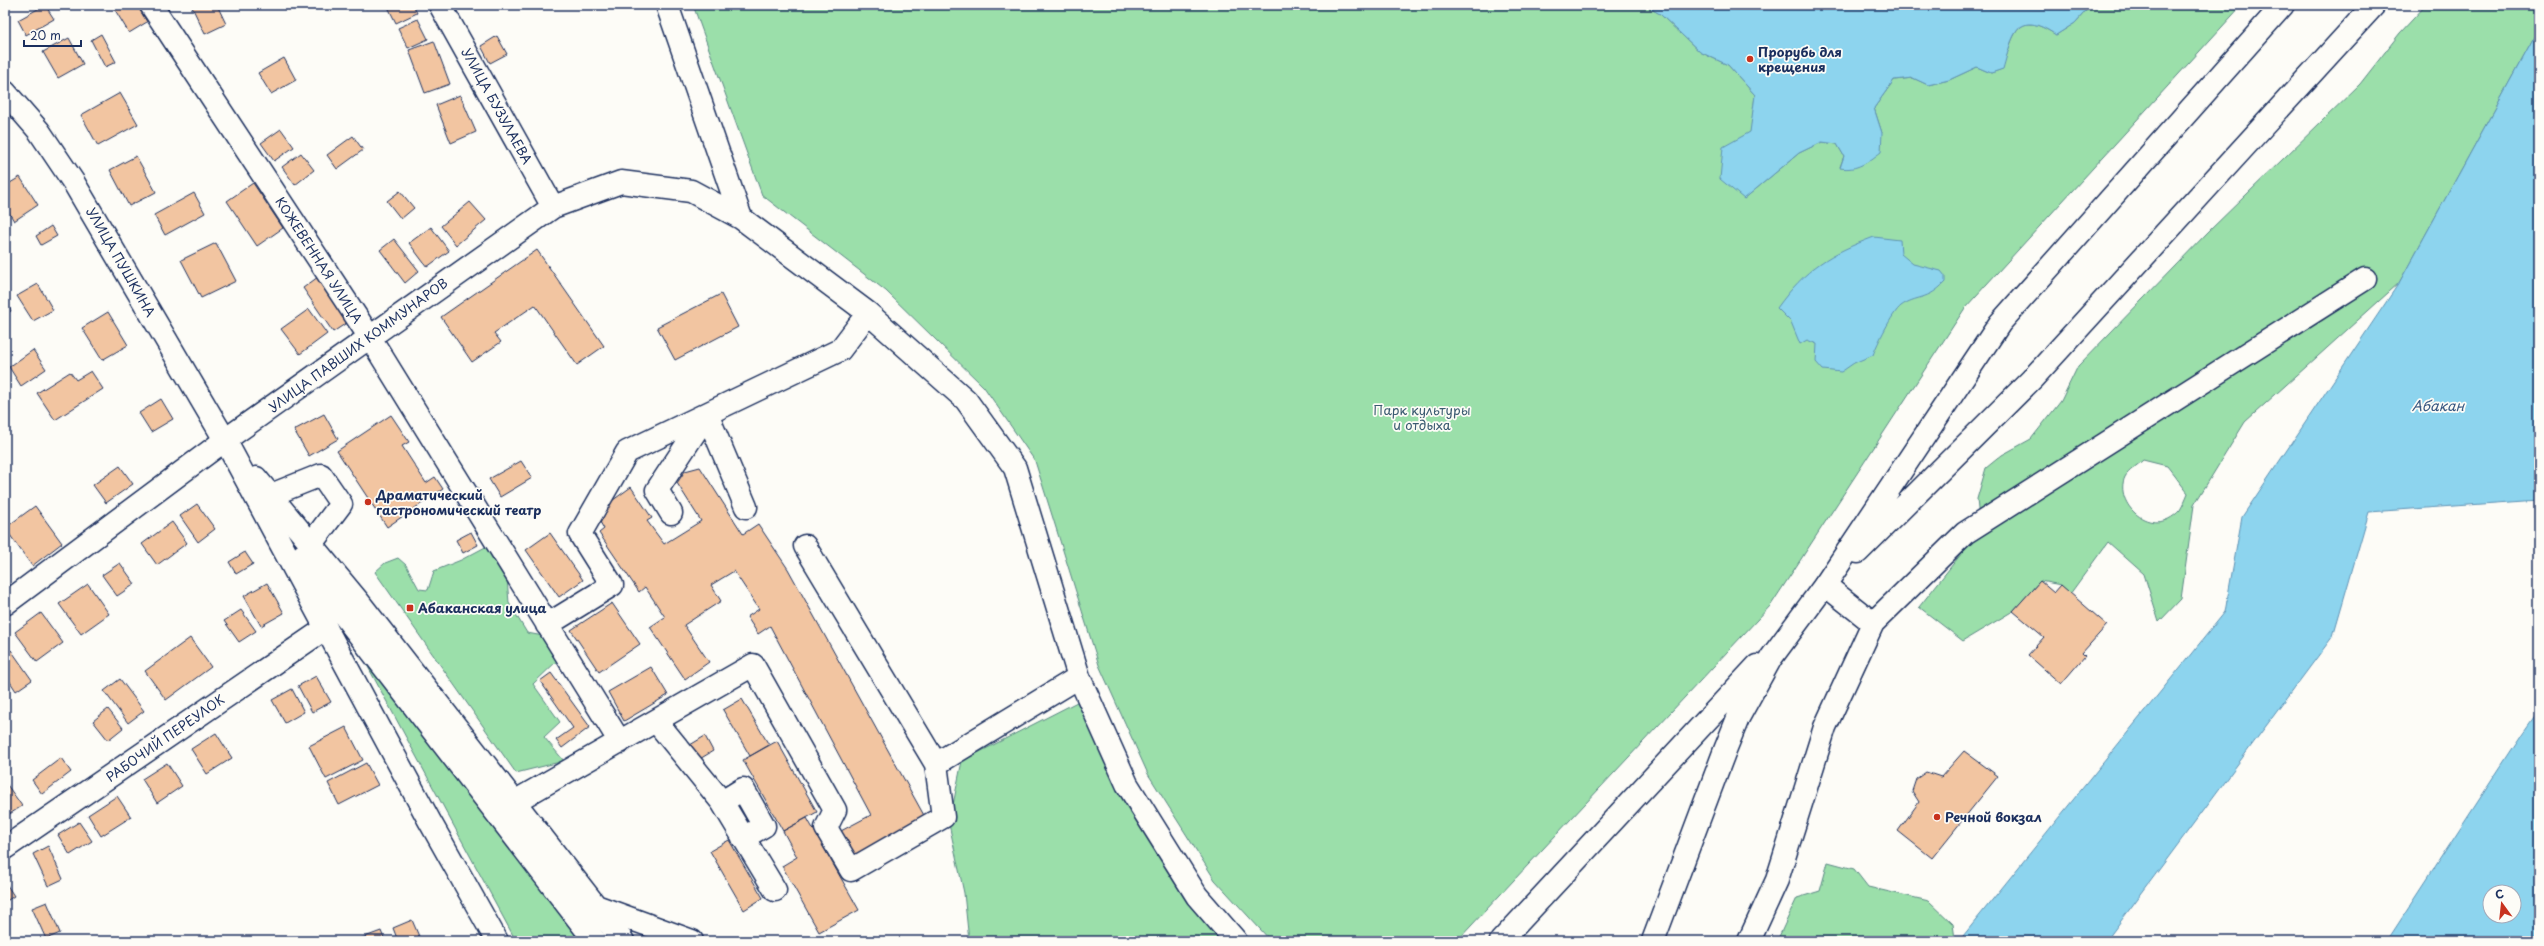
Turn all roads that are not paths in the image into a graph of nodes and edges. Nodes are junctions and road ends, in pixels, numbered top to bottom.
1 (151, 5) edge
2 (440, 5) edge
3 (667, 5) edge
4 (2283, 5) edge
5 (2374, 5) edge
6 (5, 92) edge
7 (553, 206) junction
8 (741, 218) junction
9 (2365, 279) dead end
10 (868, 313) junction
11 (369, 336) junction
12 (707, 414) junction
13 (225, 440) junction
14 (271, 496) junction
15 (746, 507) dead end
16 (671, 512) dead end
17 (311, 544) junction
18 (805, 546) dead end
19 (1825, 585) junction
20 (5, 604) edge
21 (1873, 622) junction
22 (546, 625) junction
23 (326, 628) junction
24 (1789, 632) junction
25 (1079, 677) junction
26 (656, 721) junction
27 (620, 742) junction
28 (936, 764) junction
29 (514, 802) junction
30 (5, 848) edge
31 (775, 890) dead end
32 (596, 906) junction
33 (497, 941) edge
34 (595, 941) edge
35 (623, 941) edge
36 (692, 941) edge
37 (1236, 941) edge
38 (1501, 941) edge
39 (1653, 941) edge
40 (1748, 941) edge

1 - 11 main road, КОЖЕВЕННАЯ УЛИЦА
2 - 7 main road, УЛИЦА БУЗУЛАЕВА
3 - 8 main road
4 - 19 main road
5 - 19 main road
6 - 13 main road, УЛИЦА ПУШКИНА
7 - 8 main road, УЛИЦА ПАВШИХ КОММУНАРОВ
7 - 11 main road, УЛИЦА ПАВШИХ КОММУНАРОВ
8 - 10 main road, УЛИЦА ПАВШИХ КОММУНАРОВ
9 - 21 main road
10 - 12 main road
10 - 25 main road, УЛИЦА ПАВШИХ КОММУНАРОВ
11 - 13 main road, УЛИЦА ПАВШИХ КОММУНАРОВ
11 - 22 main road, КОЖЕВЕННАЯ УЛИЦА
12 - 15 main road
12 - 16 main road
12 - 22 main road
13 - 14 main road
13 - 20 main road, УЛИЦА ПАВШИХ КОММУНАРОВ
13 - 23 main road
13 - 34 main road
14 - 17 main road
14 - 17 main road
17 - 29 main road
18 - 28 main road
19 - 21 main road
19 - 24 main road
21 - 40 main road
22 - 27 main road, КОЖЕВЕННАЯ УЛИЦА
23 - 30 main road, РАБОЧИЙ ПЕРЕУЛОК
23 - 33 main road
24 - 38 main road
24 - 39 main road
25 - 28 main road
25 - 37 main road, УЛИЦА ПАВШИХ КОММУНАРОВ
26 - 27 main road
26 - 28 main road
26 - 31 main road
27 - 29 main road
29 - 32 main road
32 - 35 main road
32 - 36 main road

